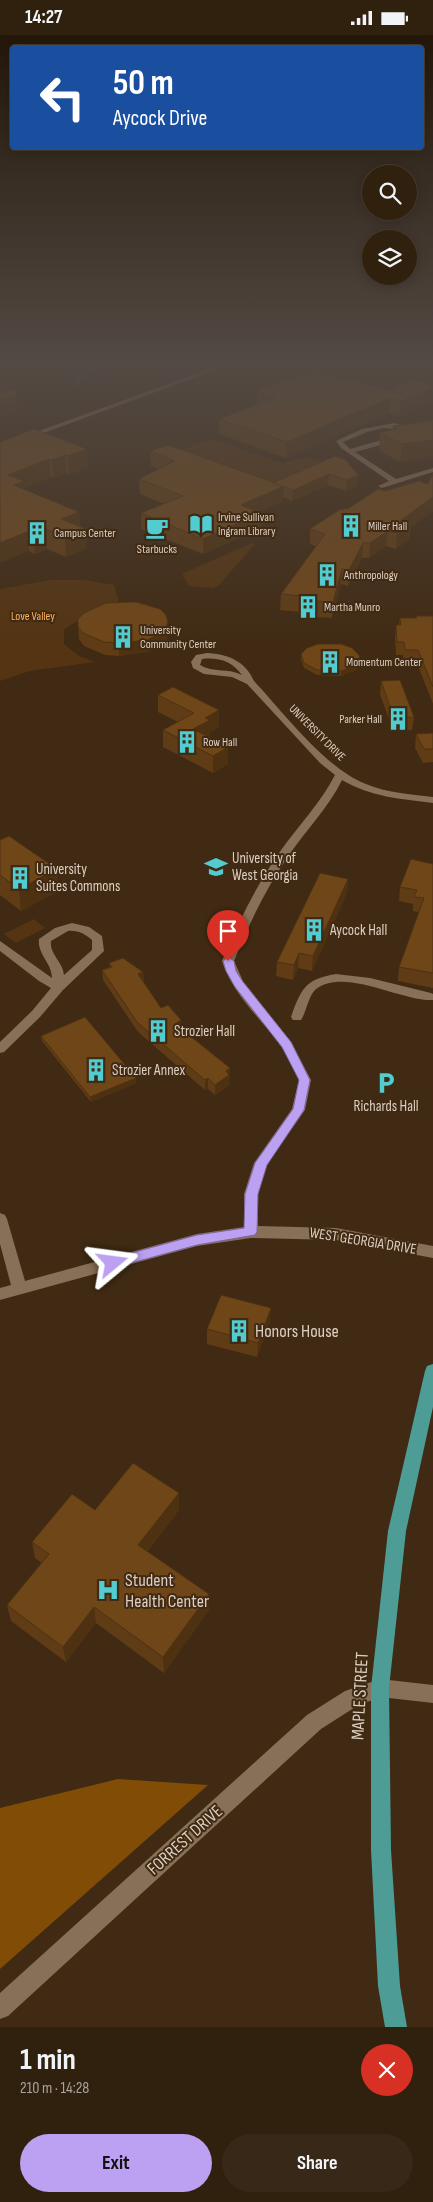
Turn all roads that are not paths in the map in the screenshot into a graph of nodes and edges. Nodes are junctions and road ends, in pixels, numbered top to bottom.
1 (358, 457) edge
2 (433, 470) edge
3 (395, 482) junction
4 (382, 486) dead end
5 (250, 682) junction
6 (340, 774) junction
7 (431, 801) edge
8 (0, 945) edge
9 (59, 987) junction
10 (431, 997) dead end
11 (297, 1017) dead end
12 (0, 1049) edge
13 (0, 1219) edge
14 (250, 1232) junction
15 (433, 1252) edge
16 (20, 1289) junction
17 (0, 1294) edge
18 (433, 1371) edge
19 (380, 1688) junction
20 (433, 1694) edge
21 (0, 2008) edge
22 (396, 2027) edge

1 - 3 street
2 - 3 street
3 - 4 street
5 - 5 street, UNIVERSITY DRIVE
5 - 6 street, UNIVERSITY DRIVE
6 - 7 street, UNIVERSITY DRIVE
6 - 14 street
8 - 9 street
9 - 9 street
9 - 12 street
10 - 11 street
13 - 16 street
14 - 15 street, WEST GEORGIA DRIVE
14 - 16 street, WEST GEORGIA DRIVE
16 - 17 street, WEST GEORGIA DRIVE
18 - 19 main road, MAPLE STREET
19 - 20 street
19 - 21 street, FORREST DRIVE
19 - 22 main road, MAPLE STREET

